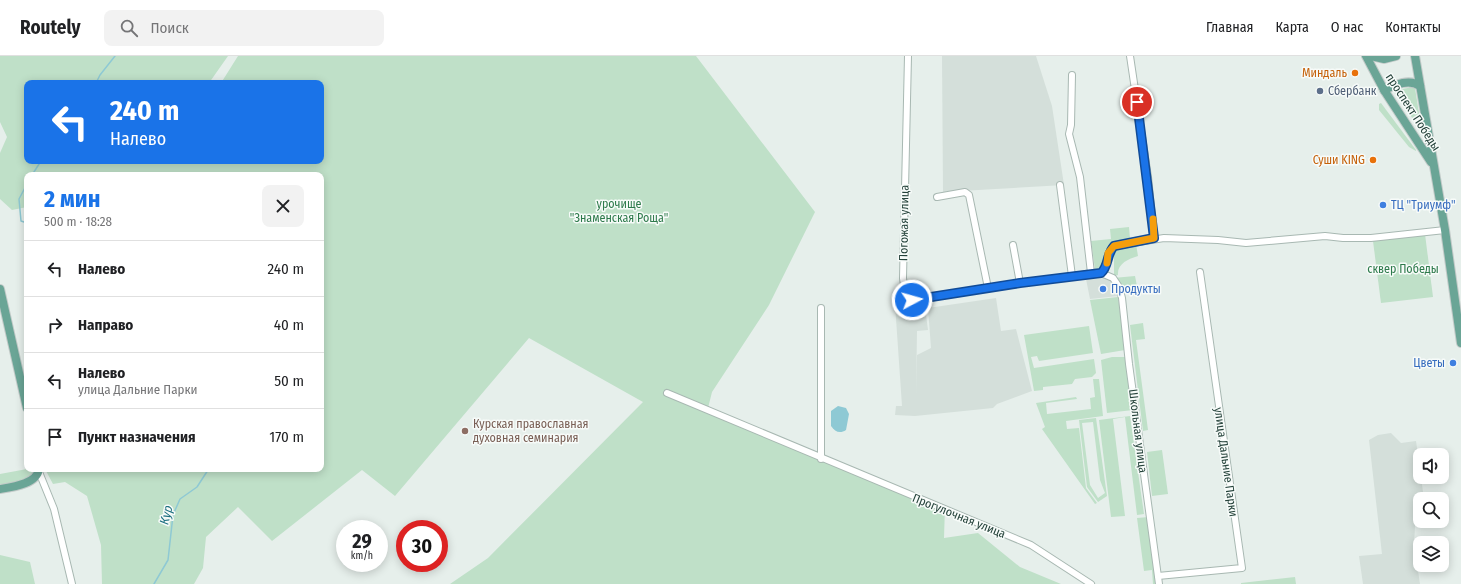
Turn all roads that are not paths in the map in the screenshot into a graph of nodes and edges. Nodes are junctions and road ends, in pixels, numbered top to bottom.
1 (908, 56) edge
2 (1130, 56) edge
3 (1366, 56) edge
4 (1371, 56) edge
5 (1396, 56) edge
6 (1415, 56) edge
7 (1072, 75) dead end
8 (1420, 86) junction
9 (1384, 90) junction
10 (1434, 166) junction
11 (1060, 185) dead end
12 (937, 197) dead end
13 (1445, 230) junction
14 (1154, 238) junction
15 (1013, 245) dead end
16 (1200, 272) dead end
17 (1091, 273) junction
18 (1101, 273) junction
19 (1072, 276) junction
20 (1115, 280) joint
21 (1020, 283) junction
22 (988, 288) junction
23 (0, 289) edge
24 (821, 308) dead end
25 (1461, 343) edge
26 (667, 393) dead end
27 (24, 395) edge
28 (821, 458) junction
29 (38, 472) edge
30 (40, 472) edge
31 (0, 489) edge
32 (1158, 576) junction
33 (72, 584) edge
34 (1091, 584) edge
35 (1159, 584) edge

1 - 22 street, Погожая улица
2 - 14 street
3 - 9 main road, проспект Победы
4 - 5 main road
6 - 8 main road, проспект Победы
7 - 17 street
8 - 9 main road
8 - 10 main road, проспект Победы
9 - 10 main road, проспект Победы
10 - 13 main road
11 - 19 street
12 - 22 street
13 - 14 street
13 - 25 main road
14 - 18 street
15 - 21 street
16 - 32 street, улица Дальние Парки
17 - 18 street, Погожая улица
17 - 19 street, Погожая улица
18 - 20 street, Погожая улица
19 - 21 street, Погожая улица
20 - 32 street, Школьная улица
21 - 22 street, Погожая улица
23 - 27 main road
24 - 28 street
26 - 28 street, Прогулочная улица
28 - 34 street, Прогулочная улица
29 - 31 main road
30 - 33 street
32 - 35 street, Школьная улица

